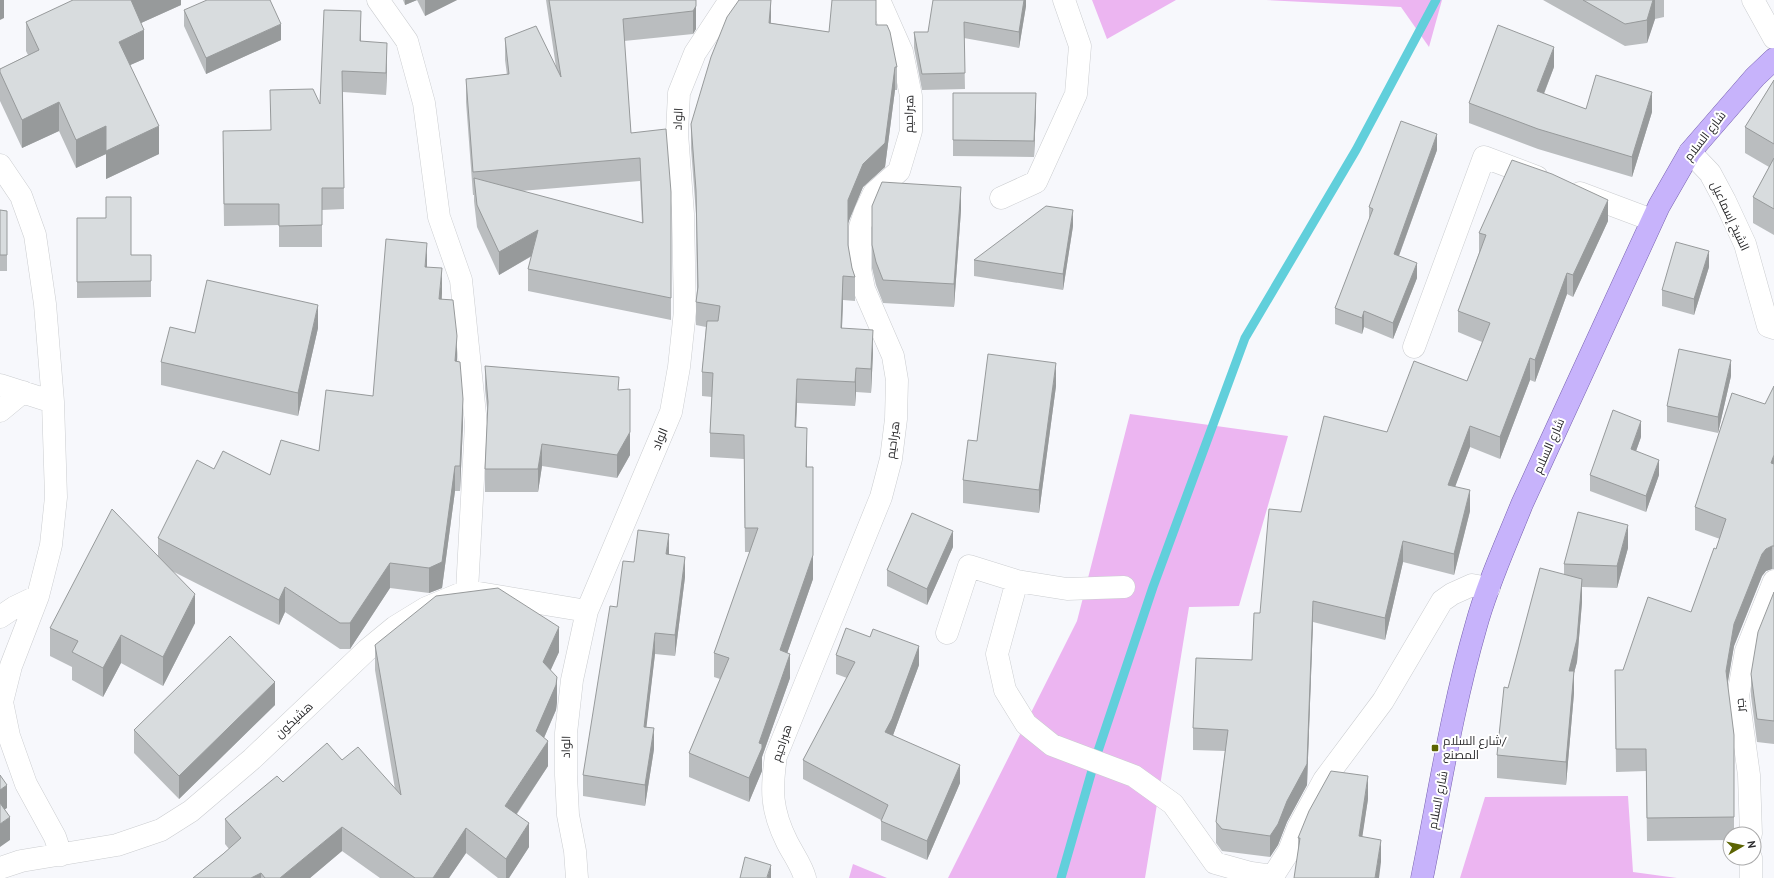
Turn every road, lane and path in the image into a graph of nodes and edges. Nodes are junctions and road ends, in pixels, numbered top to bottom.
1 (378, 0) edge
2 (730, 0) edge
3 (879, 0) edge
4 (1064, 0) edge
5 (1753, 0) edge
6 (1774, 38) edge
7 (1774, 59) edge
8 (1690, 152) junction
9 (0, 165) edge
10 (1001, 198) dead end
11 (1652, 220) junction
12 (1774, 328) edge
13 (1414, 347) dead end
14 (0, 385) edge
15 (23, 392) junction
16 (53, 402) junction
17 (0, 411) edge
18 (1017, 581) junction
19 (1774, 581) edge
20 (1124, 587) dead end
21 (1489, 588) junction
22 (467, 591) junction
23 (38, 596) junction
24 (587, 611) junction
25 (0, 617) edge
26 (947, 633) dead end
27 (1751, 826) edge
28 (61, 855) junction
29 (1751, 866) edge
30 (0, 868) edge
31 (577, 878) edge
32 (805, 878) edge
33 (1422, 878) edge
34 (1751, 878) edge

1 - 22 street
2 - 24 street, الواد
3 - 32 street, هبراحيم
4 - 10 street
5 - 6 street
7 - 8 main road, شارع السلام
8 - 11 main road, شارع السلام
8 - 12 street, الشيخ إسماعيل
9 - 16 street
11 - 13 street
11 - 21 main road, شارع السلام
14 - 15 street
15 - 16 street
15 - 17 street
16 - 23 street
18 - 20 street
18 - 21 street
18 - 26 street
19 - 27 street, جبر
21 - 33 main road, شارع السلام
22 - 24 street
22 - 28 street, هشيكون
23 - 25 street
23 - 28 street
24 - 31 street, الواد
28 - 30 street, هشيكون
29 - 34 street

